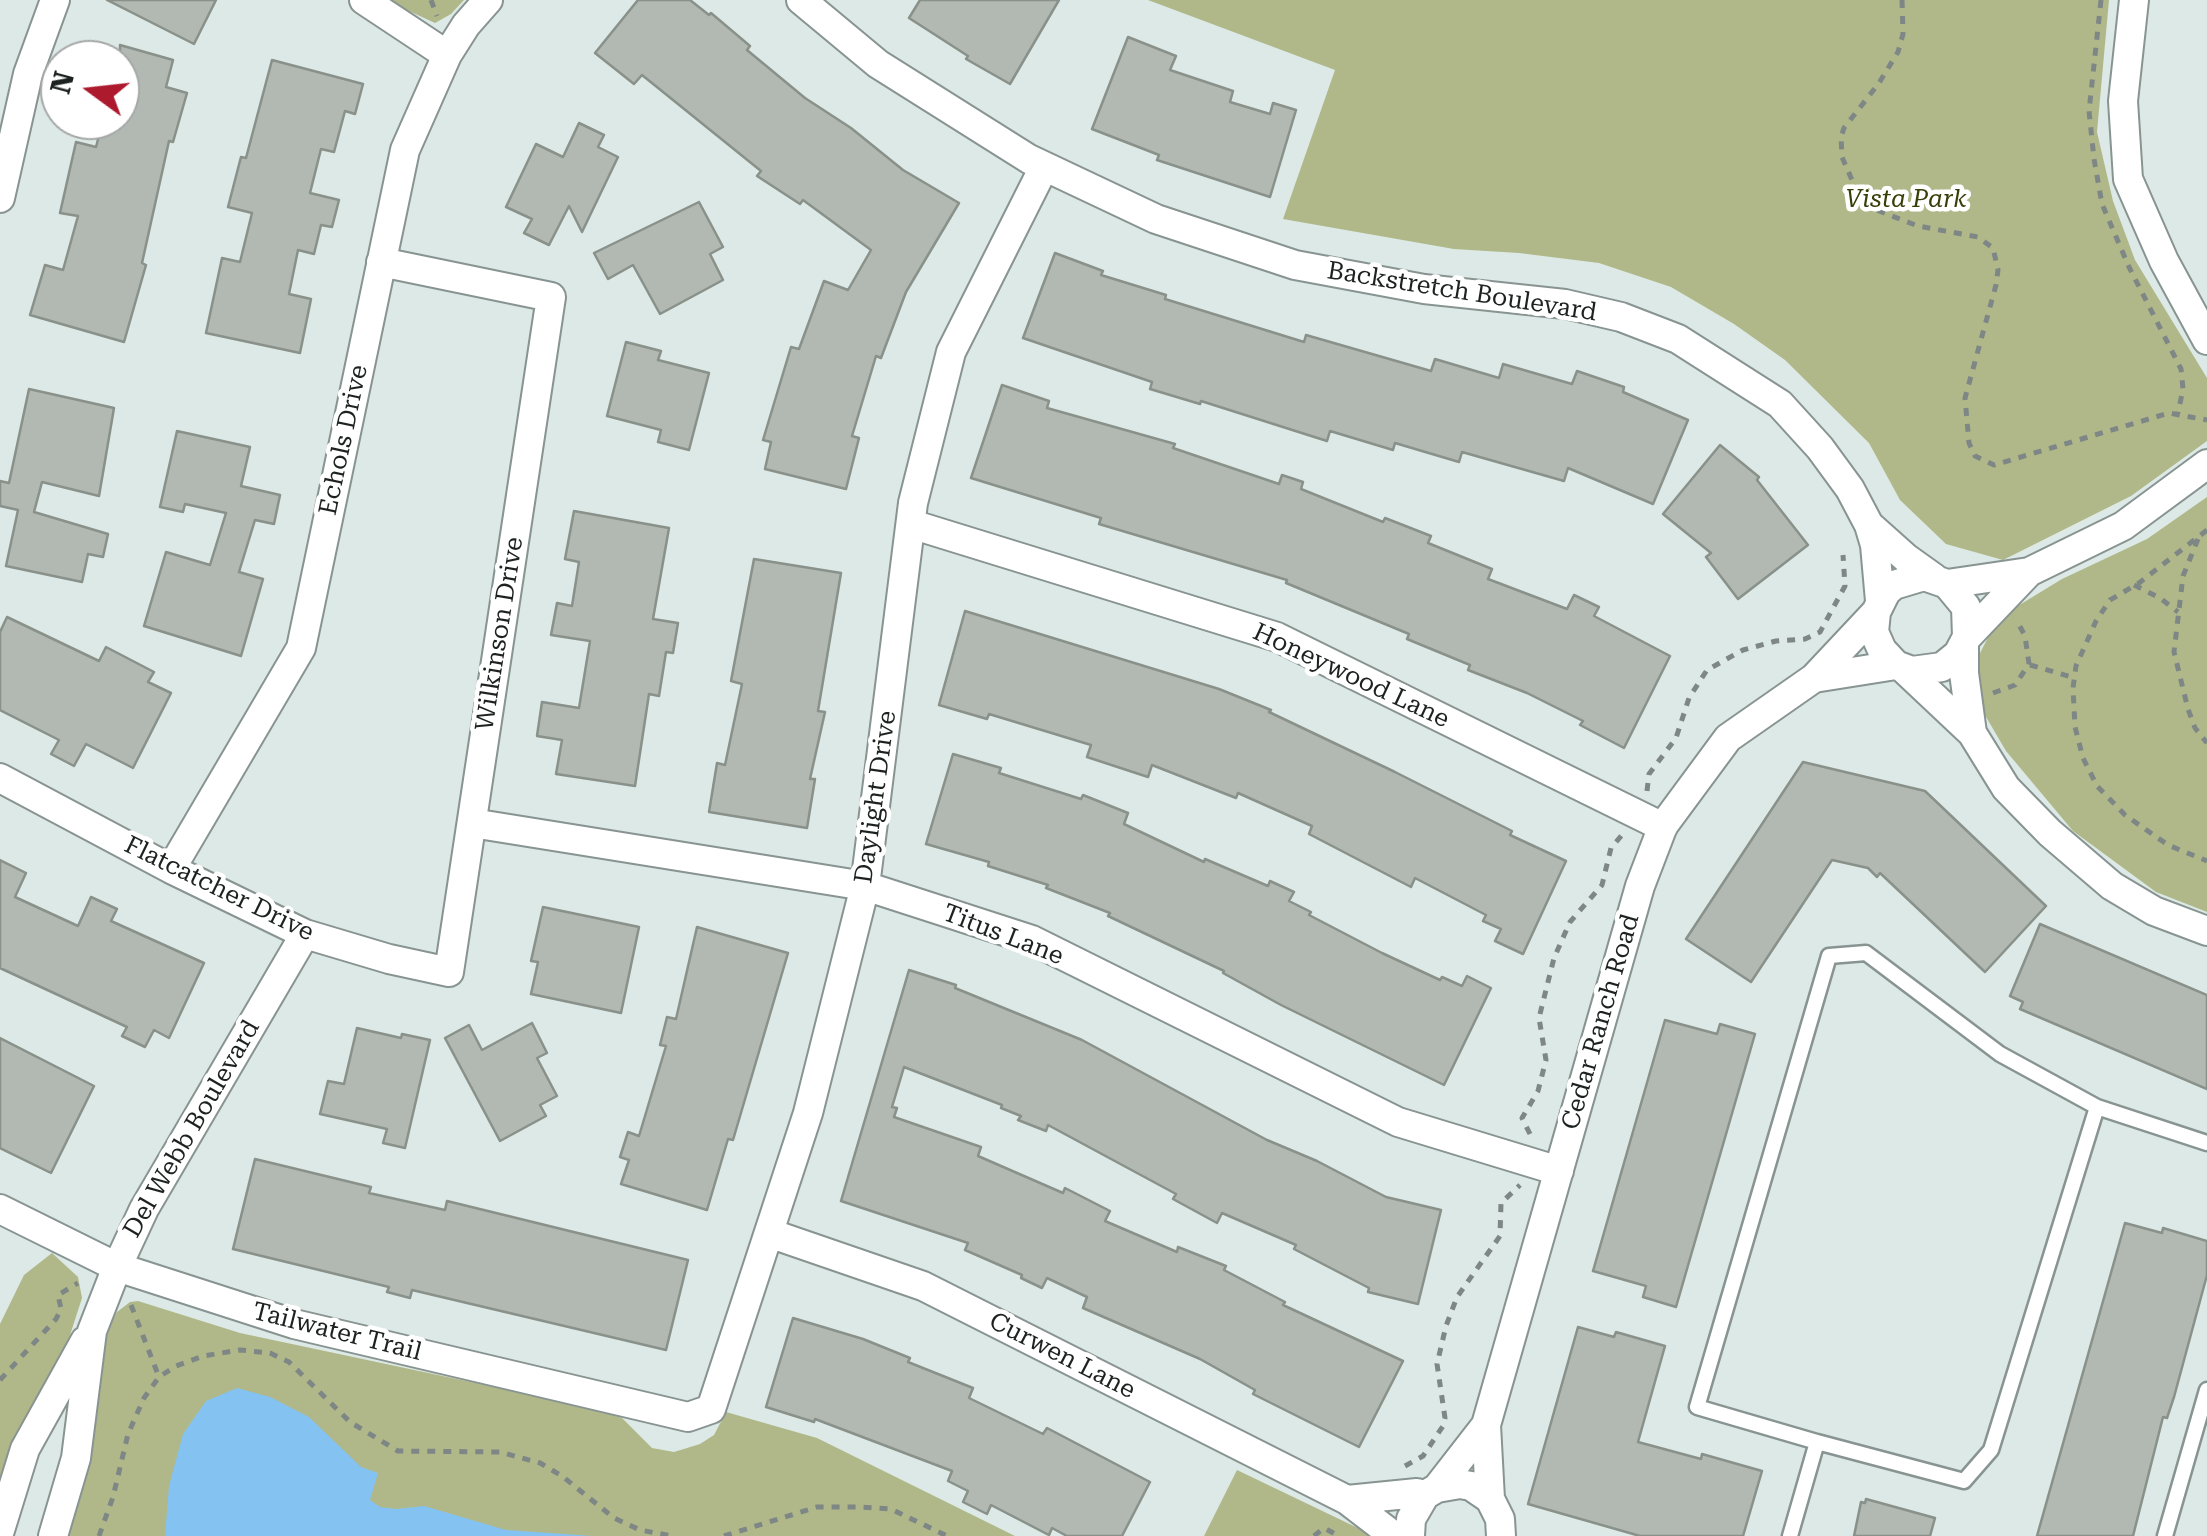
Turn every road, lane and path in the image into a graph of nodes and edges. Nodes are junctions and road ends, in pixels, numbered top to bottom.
1 (55, 0) edge
2 (364, 0) edge
3 (488, 0) edge
4 (802, 0) edge
5 (1902, 0) edge
6 (2134, 0) edge
7 (447, 55) junction
8 (1044, 167) junction
9 (0, 198) edge
10 (381, 262) junction
11 (2207, 340) edge
12 (2207, 420) edge
13 (2207, 464) edge
14 (911, 524) junction
15 (1869, 525) junction
16 (2207, 530) edge
17 (2200, 536) junction
18 (2029, 572) junction
19 (1941, 581) junction
20 (2134, 586) junction
21 (1878, 606) junction
22 (2178, 612) junction
23 (2016, 618) dead end
24 (1966, 641) junction
25 (2030, 664) junction
26 (1900, 666) junction
27 (1814, 678) junction
28 (2074, 678) junction
29 (1985, 694) dead end
30 (1972, 733) junction
31 (2207, 744) edge
32 (0, 778) edge
33 (472, 824) junction
34 (1663, 828) junction
35 (2207, 860) edge
36 (171, 869) junction
37 (865, 886) junction
38 (2207, 930) edge
39 (305, 934) junction
40 (449, 972) joint
41 (2097, 1107) junction
42 (2207, 1142) edge
43 (1558, 1171) junction
44 (0, 1209) edge
45 (769, 1233) junction
46 (116, 1267) junction
47 (78, 1282) dead end
48 (131, 1306) dead end
49 (92, 1331) junction
50 (159, 1377) junction
51 (0, 1380) edge
52 (2207, 1390) edge
53 (688, 1417) joint
54 (1486, 1426) junction
55 (1817, 1442) junction
56 (1431, 1492) junction
57 (1347, 1500) junction
58 (1496, 1514) edge
59 (0, 1530) edge
60 (53, 1536) edge
61 (99, 1536) edge
62 (672, 1536) edge
63 (724, 1536) edge
64 (948, 1536) edge
65 (1314, 1536) edge
66 (1338, 1536) edge
67 (1394, 1536) edge
68 (1410, 1536) edge
69 (1524, 1536) edge
70 (1790, 1536) edge
71 (2165, 1536) edge

1 - 9 street
2 - 7 street
3 - 7 street, Echols Drive
4 - 8 street, Backstretch Boulevard
5 - 12 path
6 - 11 street
7 - 10 street, Echols Drive
8 - 14 street, Daylight Drive
8 - 15 street, Backstretch Boulevard
10 - 33 street, Wilkinson Drive
10 - 36 street, Echols Drive
13 - 18 street
14 - 34 street, Honeywood Lane
14 - 37 street, Daylight Drive
15 - 19 street, Backstretch Boulevard
15 - 21 street, Backstretch Boulevard
16 - 17 path
17 - 20 path
17 - 22 path
18 - 19 street
18 - 24 street
19 - 21 street
19 - 24 street
20 - 22 path
20 - 28 path
21 - 26 street
21 - 27 street, Cedar Ranch Road
22 - 31 path
23 - 25 path
24 - 26 street
24 - 30 street
25 - 28 path
25 - 29 path
26 - 27 street, Cedar Ranch Road
26 - 30 street
27 - 34 street, Cedar Ranch Road
28 - 35 path
30 - 38 street
32 - 36 street, Flatcatcher Drive
33 - 37 street, Titus Lane
33 - 40 street, Wilkinson Drive
34 - 43 street, Cedar Ranch Road
36 - 39 street, Flatcatcher Drive
37 - 43 street, Titus Lane
37 - 45 street, Daylight Drive
39 - 40 street, Flatcatcher Drive
39 - 46 street, Del Webb Boulevard
41 - 42 lane
41 - 55 lane
41 - 55 lane
43 - 54 street, Cedar Ranch Road
44 - 46 street, Tailwater Trail
45 - 53 street, Daylight Drive
45 - 57 street, Curwen Lane
46 - 49 street, Del Webb Boulevard
46 - 53 street, Tailwater Trail
47 - 51 path
48 - 50 path
49 - 59 street, Del Webb Boulevard
49 - 60 street, Del Webb Boulevard
50 - 61 path
50 - 62 path
52 - 71 lane
54 - 56 street, Cedar Ranch Road
54 - 58 street, Cedar Ranch Road
55 - 70 lane
56 - 57 street
56 - 58 street
56 - 68 street, Cedar Ranch Road
57 - 67 street, Curwen Lane
58 - 69 street
63 - 64 path
65 - 66 path

